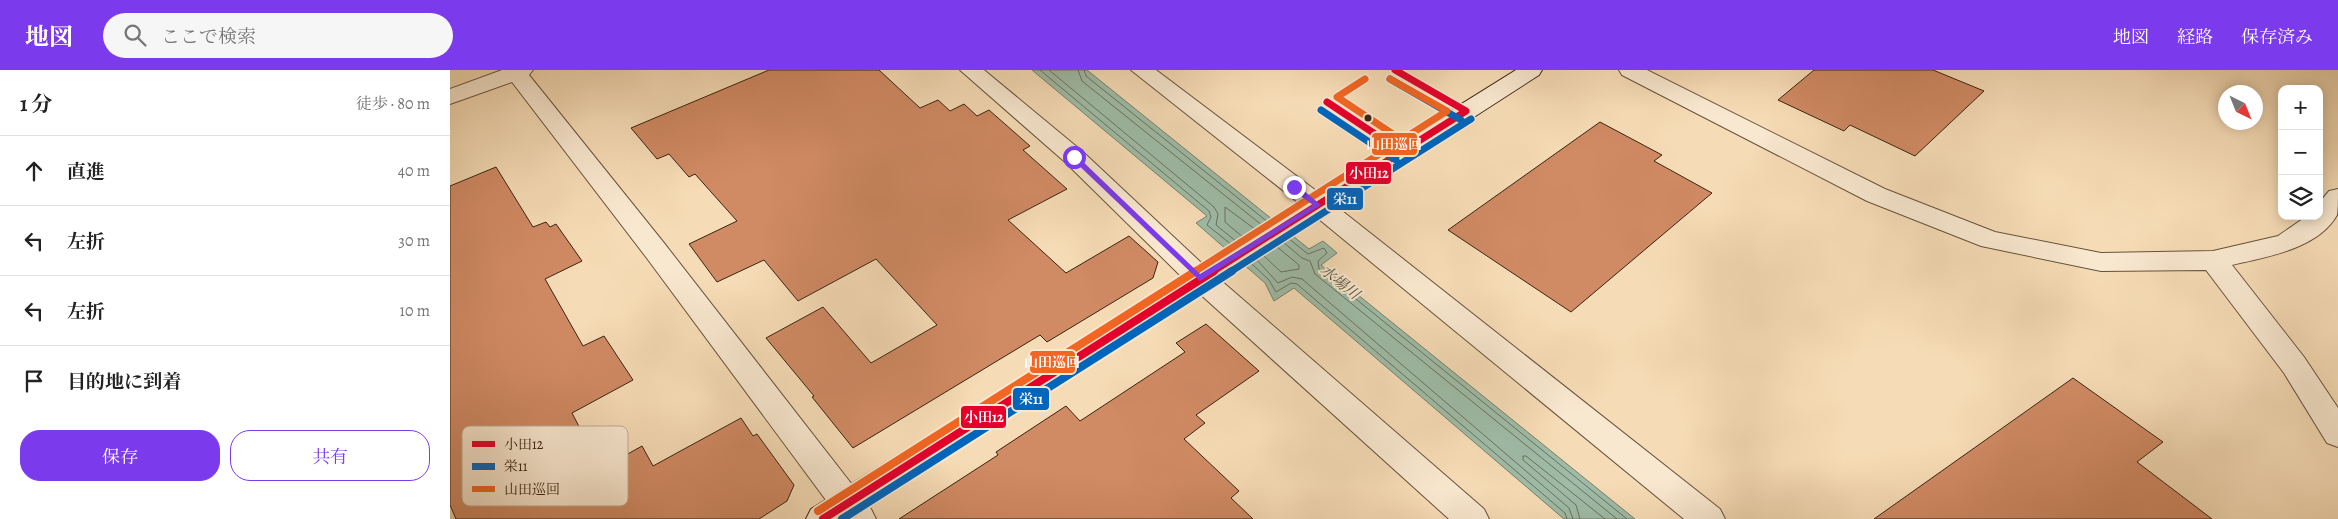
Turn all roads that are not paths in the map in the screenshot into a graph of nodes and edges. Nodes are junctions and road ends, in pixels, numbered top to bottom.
1 (971, 70) edge
2 (1142, 70) edge
3 (1531, 70) edge
4 (1630, 70) edge
5 (517, 71) edge
6 (450, 97) edge
7 (2338, 197) edge
8 (1309, 210) junction
9 (2213, 260) junction
10 (1208, 273) junction
11 (2338, 434) edge
12 (854, 511) edge
13 (823, 519) edge
14 (1472, 519) edge
15 (1708, 519) edge

1 - 10 street
2 - 8 street
3 - 8 street
4 - 9 street
5 - 6 street
5 - 12 street
7 - 9 street
8 - 10 street
8 - 15 street
9 - 11 street
10 - 12 street
10 - 14 street
12 - 13 street

